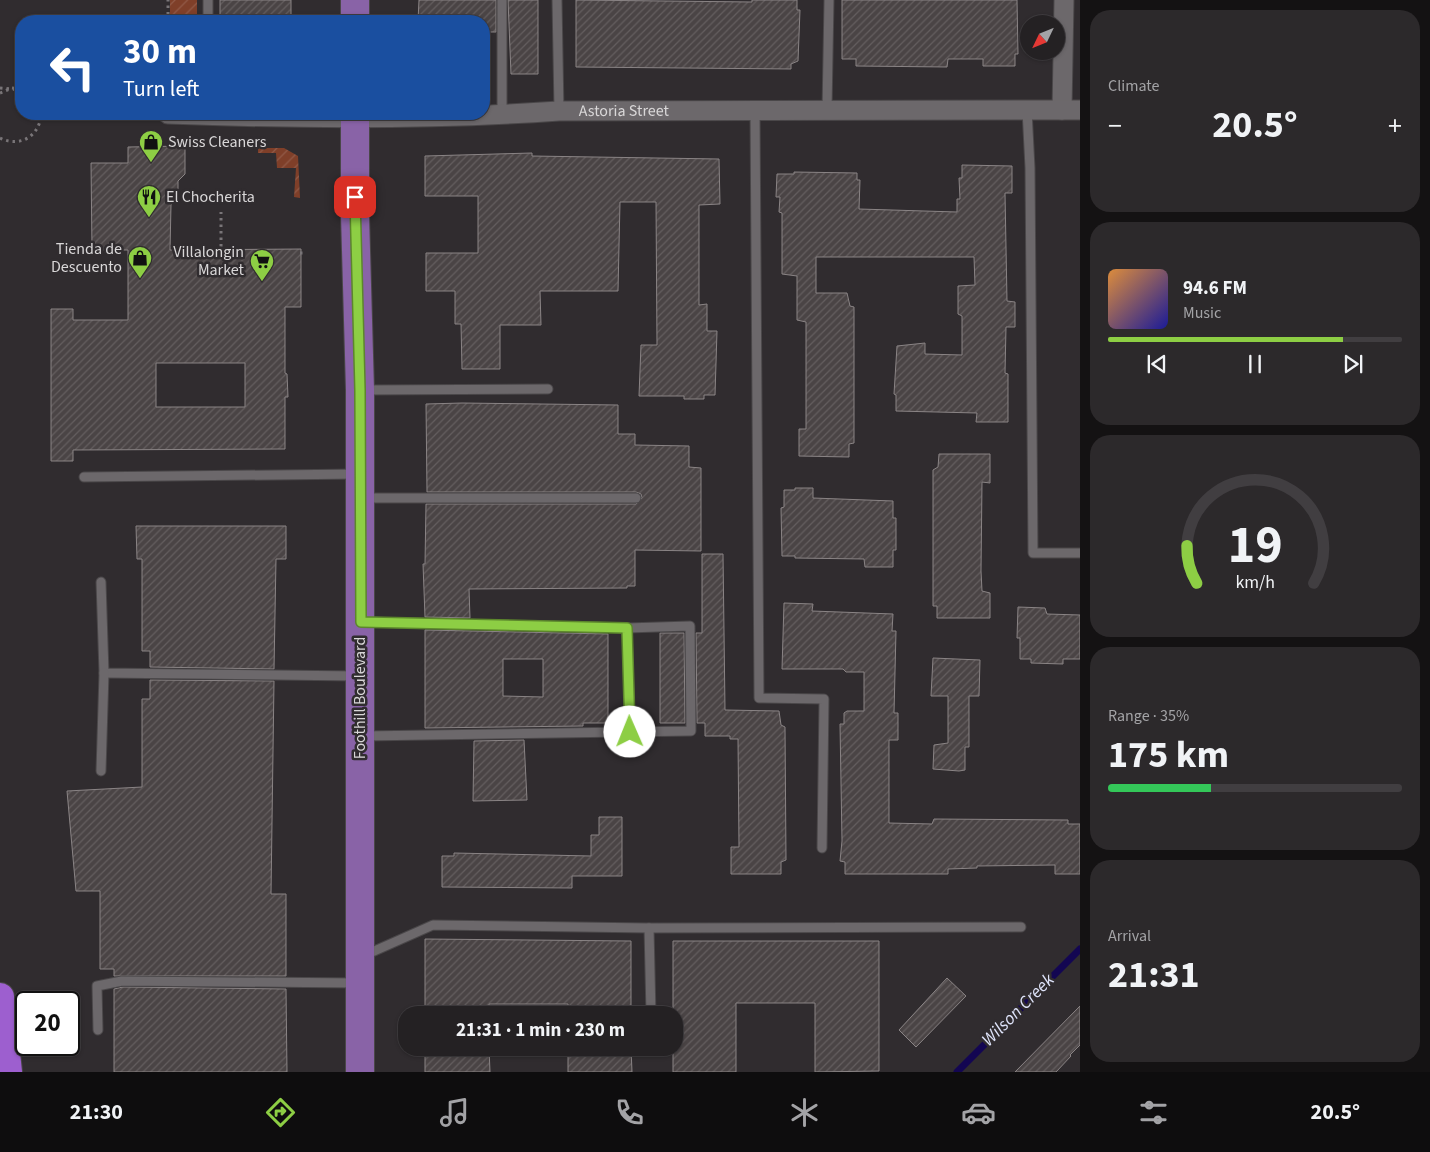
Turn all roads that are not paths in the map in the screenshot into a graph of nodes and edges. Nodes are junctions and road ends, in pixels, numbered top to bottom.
1 (208, 0) edge
2 (355, 0) edge
3 (502, 0) edge
4 (558, 0) edge
5 (829, 0) edge
6 (1064, 0) edge
7 (208, 15) edge
8 (355, 15) edge
9 (827, 110) junction
10 (1027, 110) junction
11 (1071, 110) edge
12 (559, 111) junction
13 (754, 111) junction
14 (490, 115) edge
15 (502, 115) junction
16 (355, 120) edge
17 (548, 389) dead end
18 (360, 390) junction
19 (84, 477) dead end
20 (360, 486) junction
21 (636, 498) dead end
22 (1080, 553) edge
23 (101, 582) dead end
24 (361, 622) junction
25 (627, 628) junction
26 (104, 673) junction
27 (361, 676) junction
28 (630, 732) junction
29 (360, 736) junction
30 (100, 771) dead end
31 (822, 848) dead end
32 (1021, 927) dead end
33 (649, 928) junction
34 (360, 970) junction
35 (0, 997) edge
36 (651, 1006) edge
37 (98, 1030) dead end
38 (8, 1072) edge
39 (360, 1072) edge

1 - 7 lane
2 - 8 main road
3 - 15 lane
4 - 12 lane
5 - 9 lane
6 - 11 street
9 - 10 street, Astoria Street
9 - 13 street, Astoria Street
10 - 11 street, Astoria Street
10 - 22 lane
12 - 13 street, Astoria Street
12 - 15 street, Astoria Street
13 - 31 lane
14 - 15 street, Astoria Street
16 - 18 main road, Foothill Boulevard
17 - 18 lane
18 - 20 main road, Foothill Boulevard
19 - 20 lane
20 - 21 lane
20 - 24 main road, Foothill Boulevard
23 - 26 lane
24 - 25 lane
24 - 27 main road, Foothill Boulevard
25 - 28 lane
25 - 28 lane
26 - 27 lane
26 - 30 lane
27 - 29 main road, Foothill Boulevard
28 - 29 lane
29 - 34 main road, Foothill Boulevard
32 - 33 lane
33 - 34 lane
33 - 36 lane
34 - 37 lane
34 - 39 main road, Foothill Boulevard
35 - 38 highway

